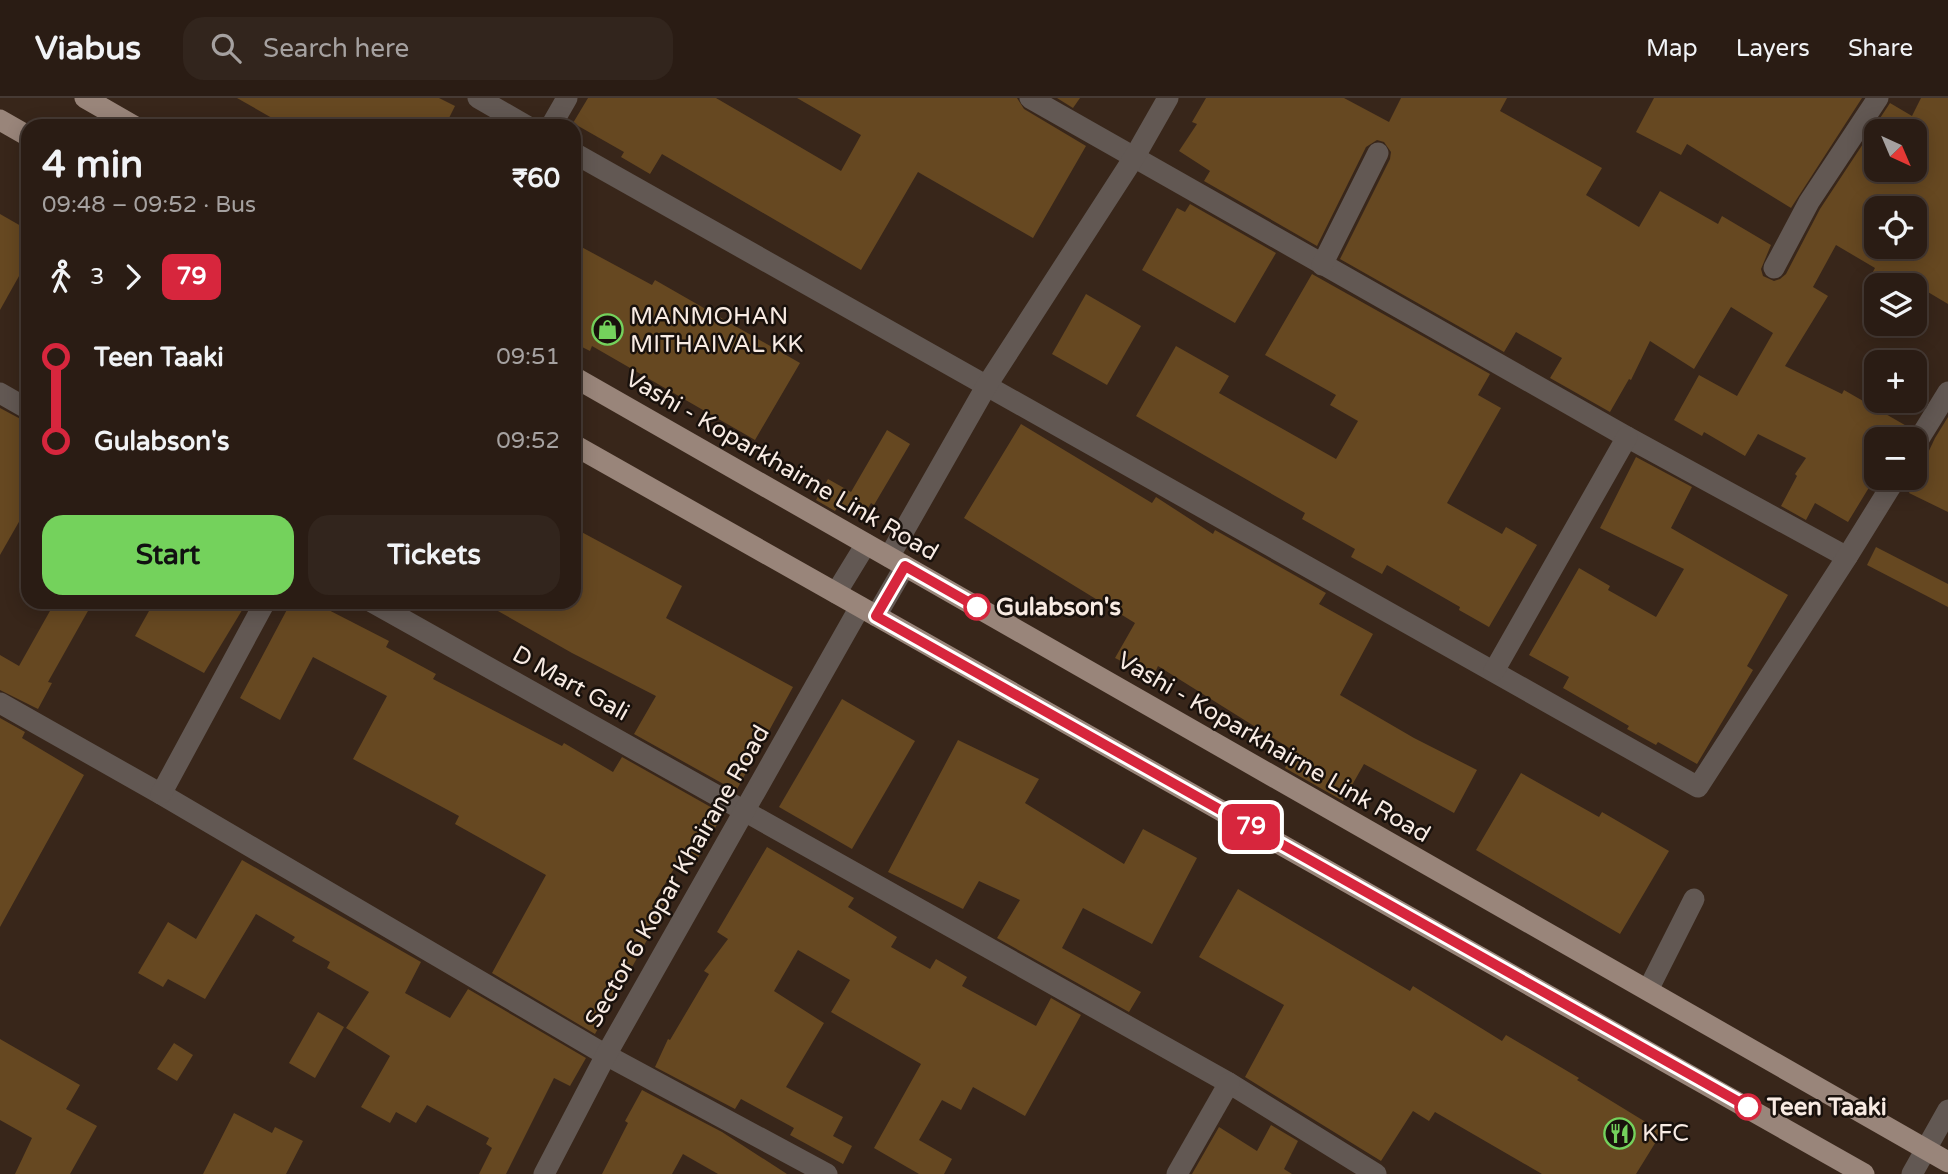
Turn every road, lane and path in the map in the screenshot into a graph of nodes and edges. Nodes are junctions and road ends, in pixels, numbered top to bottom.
1 (85, 98) edge
2 (478, 98) edge
3 (567, 98) edge
4 (1030, 98) edge
5 (1168, 98) edge
6 (1878, 98) edge
7 (122, 119) edge
8 (515, 119) edge
9 (555, 119) edge
10 (0, 120) edge
11 (21, 132) edge
12 (1378, 153) dead end
13 (1135, 156) junction
14 (581, 157) edge
15 (1322, 265) junction
16 (1774, 268) dead end
17 (581, 381) edge
18 (987, 385) junction
19 (1948, 392) edge
20 (0, 393) edge
21 (21, 405) edge
22 (1926, 427) edge
23 (1627, 437) junction
24 (581, 449) edge
25 (1889, 490) edge
26 (866, 544) junction
27 (1847, 557) junction
28 (897, 562) junction
29 (836, 593) junction
30 (261, 609) edge
31 (384, 609) edge
32 (868, 611) junction
33 (1494, 671) junction
34 (0, 703) edge
35 (161, 793) junction
36 (743, 810) junction
37 (1694, 900) dead end
38 (1648, 990) junction
39 (606, 1055) junction
40 (1229, 1083) junction
41 (1948, 1110) edge
42 (1926, 1149) junction
43 (1948, 1162) edge
44 (544, 1174) edge
45 (827, 1174) edge
46 (1178, 1174) edge
47 (1376, 1174) edge
48 (1864, 1174) edge
49 (1912, 1174) edge

1 - 7 main road
2 - 8 street
3 - 9 street
4 - 13 street
5 - 13 street, Sector 6 Kopar Khairane Road
6 - 16 street
10 - 11 main road
12 - 15 street
13 - 15 street
13 - 18 street, Sector 6 Kopar Khairane Road
14 - 18 street
15 - 23 street
17 - 26 main road, Vashi - Koparkhairne Link Road
18 - 28 street, Sector 6 Kopar Khairane Road
18 - 33 street
19 - 22 street
20 - 21 street
23 - 27 street
23 - 33 street
24 - 29 main road
25 - 27 street
26 - 28 main road, Vashi - Koparkhairne Link Road
26 - 29 street
27 - 33 street
28 - 32 street, Sector 6 Kopar Khairane Road
28 - 38 main road, Vashi - Koparkhairne Link Road
29 - 32 main road
30 - 35 street
31 - 36 street, D Mart Gali
32 - 36 street, Sector 6 Kopar Khairane Road
32 - 48 main road
34 - 35 street
35 - 39 street
36 - 39 street, Sector 6 Kopar Khairane Road
36 - 40 street, D Mart Gali
37 - 38 street
38 - 42 main road, Vashi - Koparkhairne Link Road
39 - 44 street, Sector 6 Kopar Khairane Road
39 - 45 street
40 - 46 street
40 - 47 street, D Mart Gali
41 - 42 street
42 - 43 main road, Vashi - Koparkhairne Link Road
42 - 49 street

